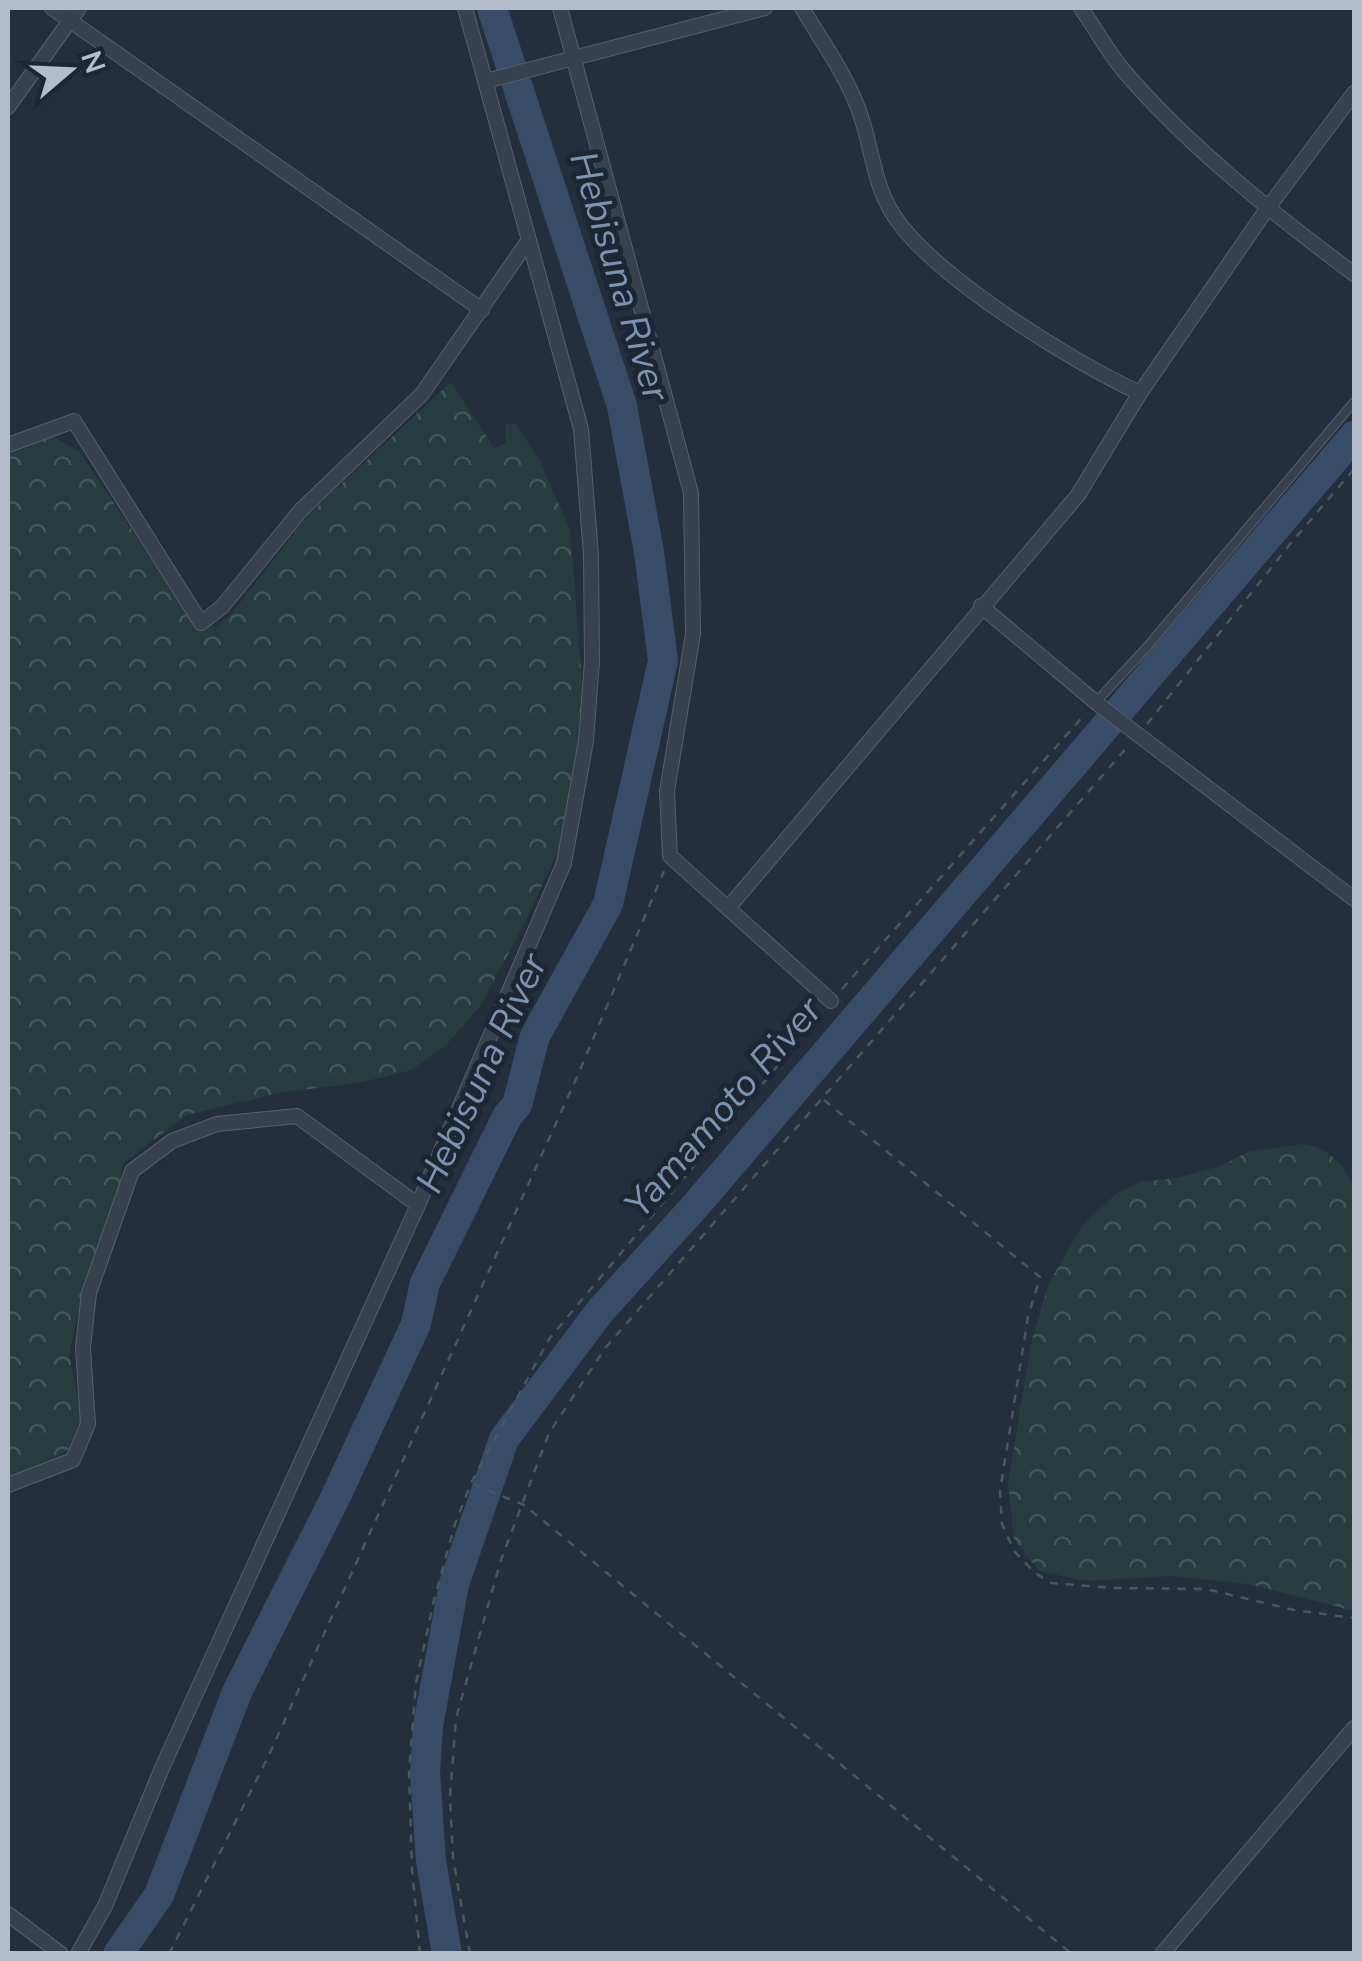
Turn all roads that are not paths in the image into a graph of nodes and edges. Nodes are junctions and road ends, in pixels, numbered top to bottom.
1 (52, 8) edge
2 (465, 8) edge
3 (560, 8) edge
4 (765, 8) edge
5 (802, 8) edge
6 (1080, 8) edge
7 (75, 14) edge
8 (576, 59) junction
9 (486, 82) junction
10 (1354, 93) edge
11 (8, 107) edge
12 (1267, 209) junction
13 (528, 241) junction
14 (1354, 274) edge
15 (482, 310) junction
16 (1140, 393) junction
17 (1354, 402) edge
18 (8, 445) edge
19 (980, 606) junction
20 (1098, 704) junction
21 (1354, 899) edge
22 (729, 907) junction
23 (832, 1001) road end
24 (418, 1204) junction
25 (8, 1485) edge
26 (1354, 1728) edge
27 (8, 1914) edge
28 (61, 1954) edge
29 (78, 1954) edge
30 (1162, 1954) edge

1 - 7 street
2 - 9 street
3 - 8 street
4 - 8 street
5 - 16 street
6 - 12 street
7 - 11 street
7 - 15 street
8 - 9 street
8 - 22 street
9 - 13 street
10 - 12 street
12 - 14 street
12 - 16 street
13 - 15 street
13 - 24 street
15 - 18 street
16 - 19 street
17 - 20 lane
19 - 20 street
19 - 22 street
20 - 21 street
22 - 23 street
24 - 25 street
24 - 29 street
26 - 30 street
27 - 28 street

